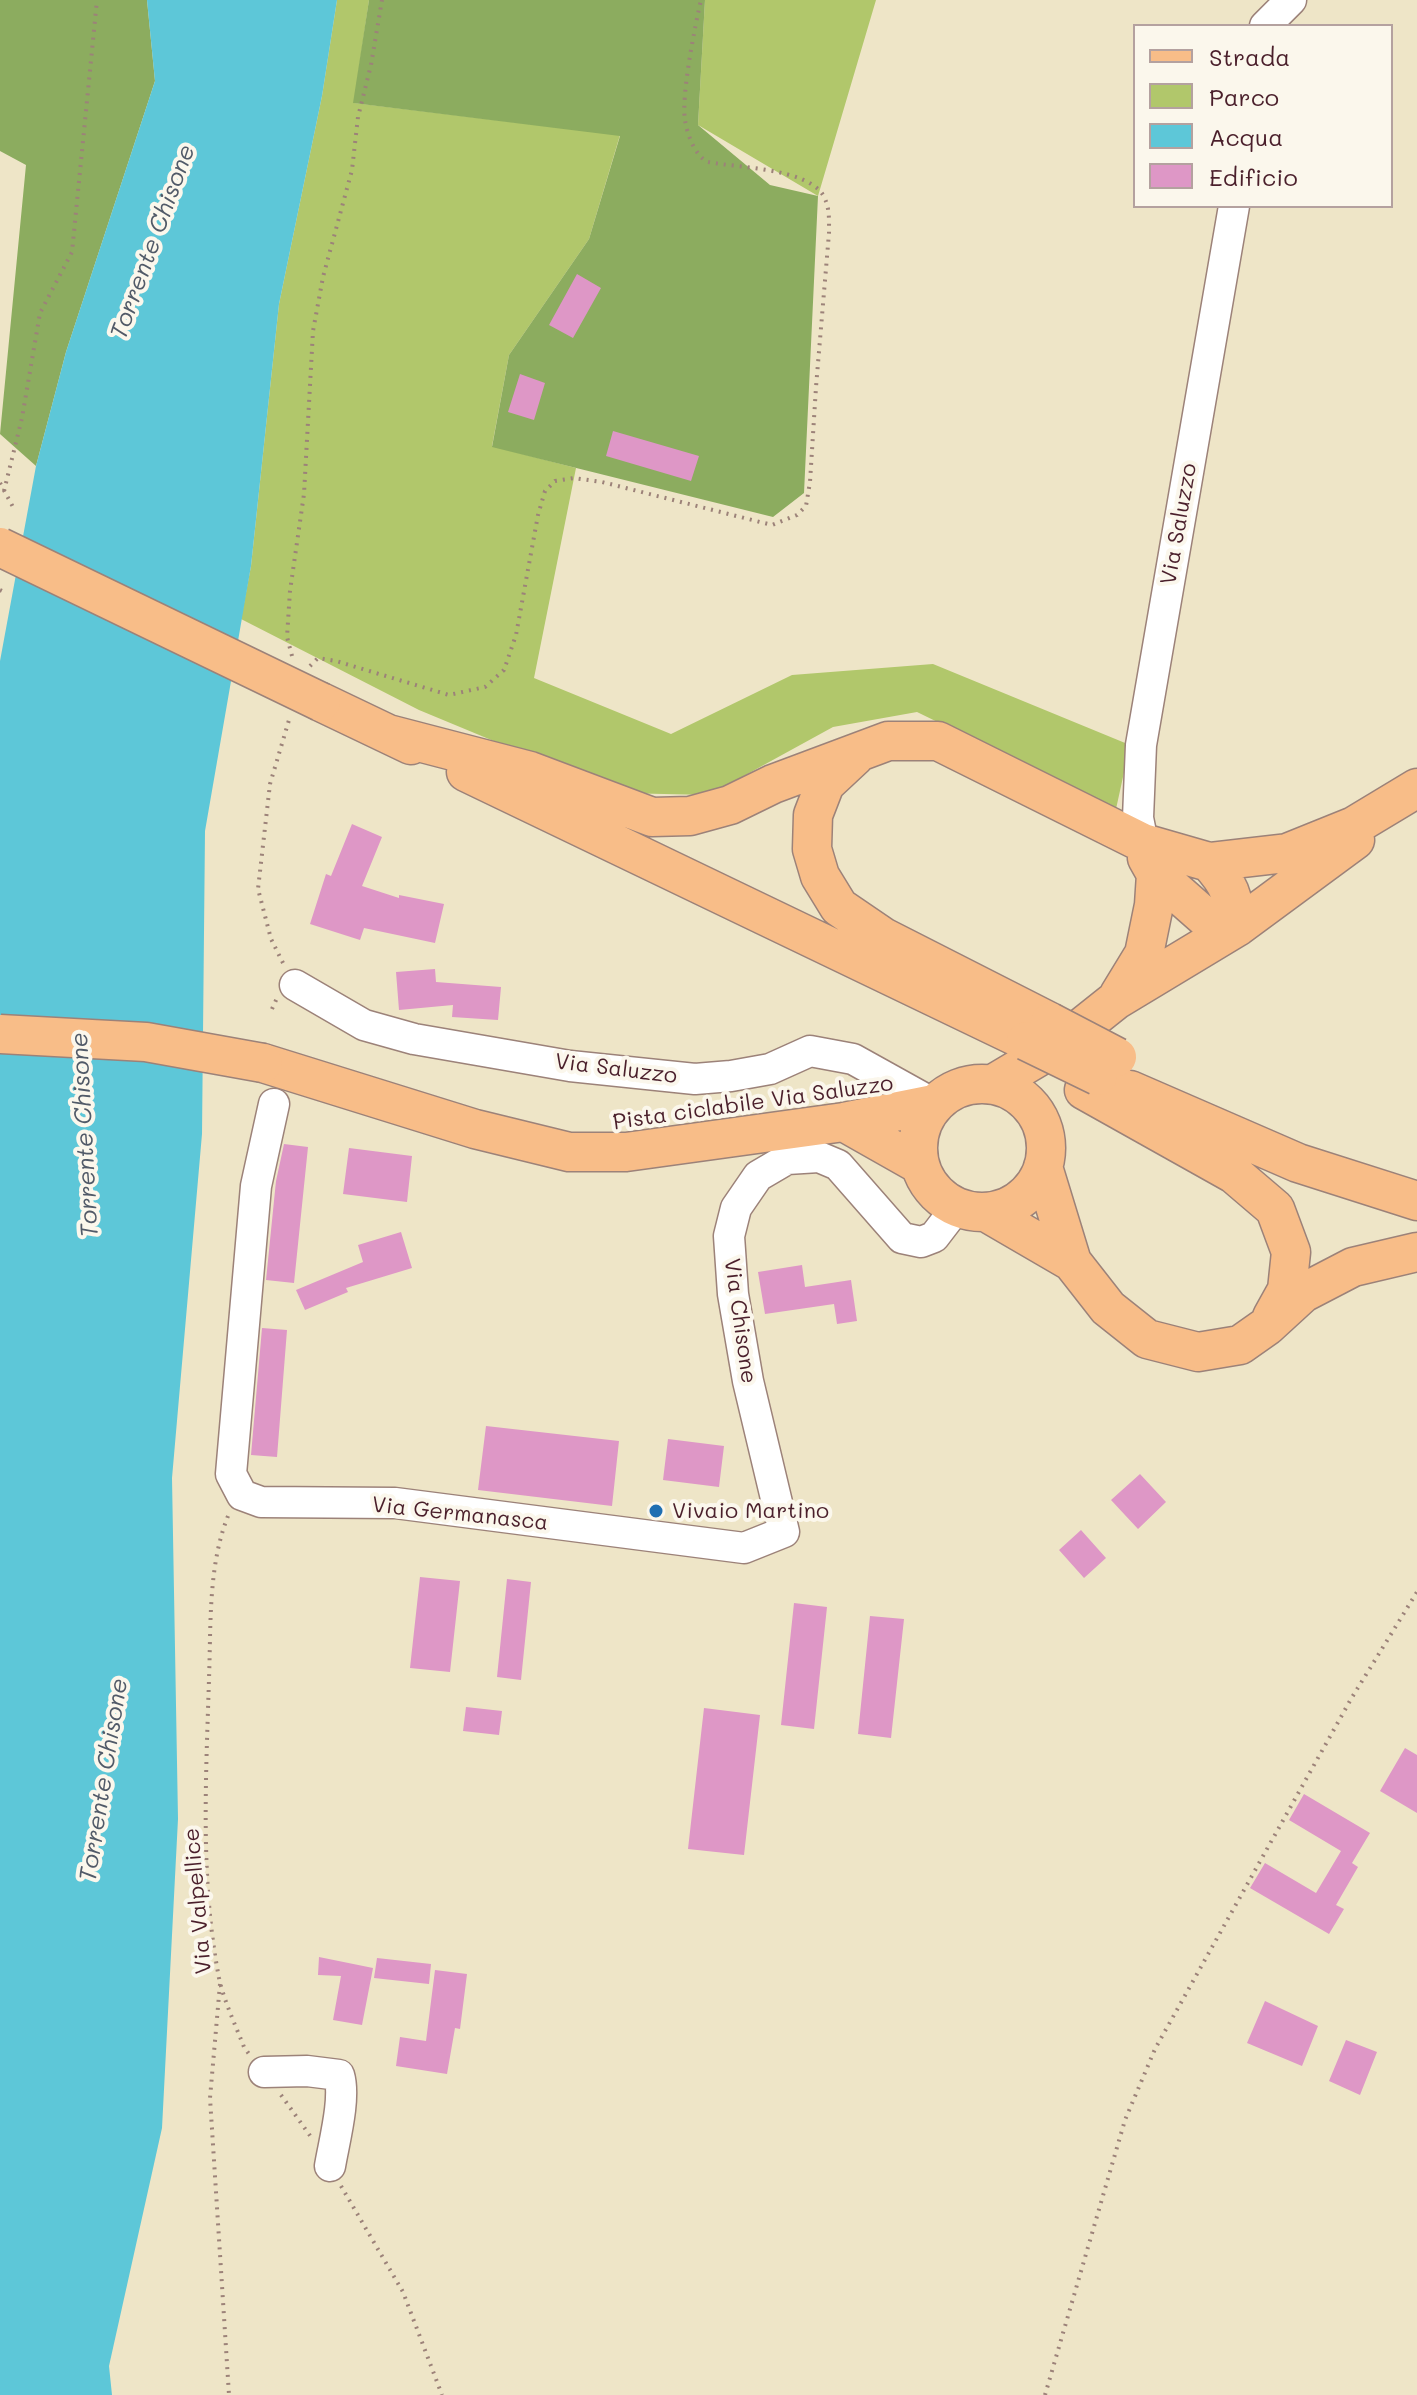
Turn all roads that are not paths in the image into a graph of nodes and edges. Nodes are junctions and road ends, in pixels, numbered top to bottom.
1 (1291, 0) edge
2 (1267, 24) edge
3 (1234, 208) edge
4 (0, 547) edge
5 (388, 734) junction
6 (863, 749) junction
7 (1417, 788) edge
8 (1417, 795) edge
9 (1150, 859) junction
10 (1209, 862) junction
11 (1237, 927) junction
12 (295, 985) road end
13 (1116, 1000) junction
14 (0, 1034) edge
15 (1038, 1040) junction
16 (1100, 1074) junction
17 (993, 1084) junction
18 (274, 1104) dead end
19 (934, 1104) junction
20 (844, 1122) junction
21 (1042, 1124) junction
22 (920, 1165) junction
23 (1043, 1167) junction
24 (1417, 1201) edge
25 (972, 1209) junction
26 (1417, 1252) edge
27 (1072, 1262) junction
28 (1267, 1326) junction
29 (784, 1532) joint
30 (264, 2072) road end
31 (330, 2166) road end

1 - 2 street
3 - 9 street, Via Saluzzo
4 - 5 main road, bridge
5 - 6 main road
5 - 15 main road
6 - 9 main road
6 - 15 main road
7 - 10 main road
8 - 11 main road
9 - 10 main road
9 - 11 main road
9 - 13 main road
10 - 11 main road
11 - 13 main road
12 - 19 street, Via Saluzzo
13 - 15 main road
14 - 20 main road, bridge
15 - 16 main road, bridge
15 - 17 main road
15 - 21 main road
16 - 24 main road
16 - 28 main road
17 - 19 main road
17 - 21 main road
18 - 29 street, Via Germanasca
19 - 20 main road
19 - 22 main road
20 - 22 main road
21 - 23 main road
22 - 25 main road
23 - 25 main road
23 - 27 main road
25 - 27 main road
25 - 29 street, Via Chisone
26 - 28 main road
27 - 28 main road
30 - 31 street

